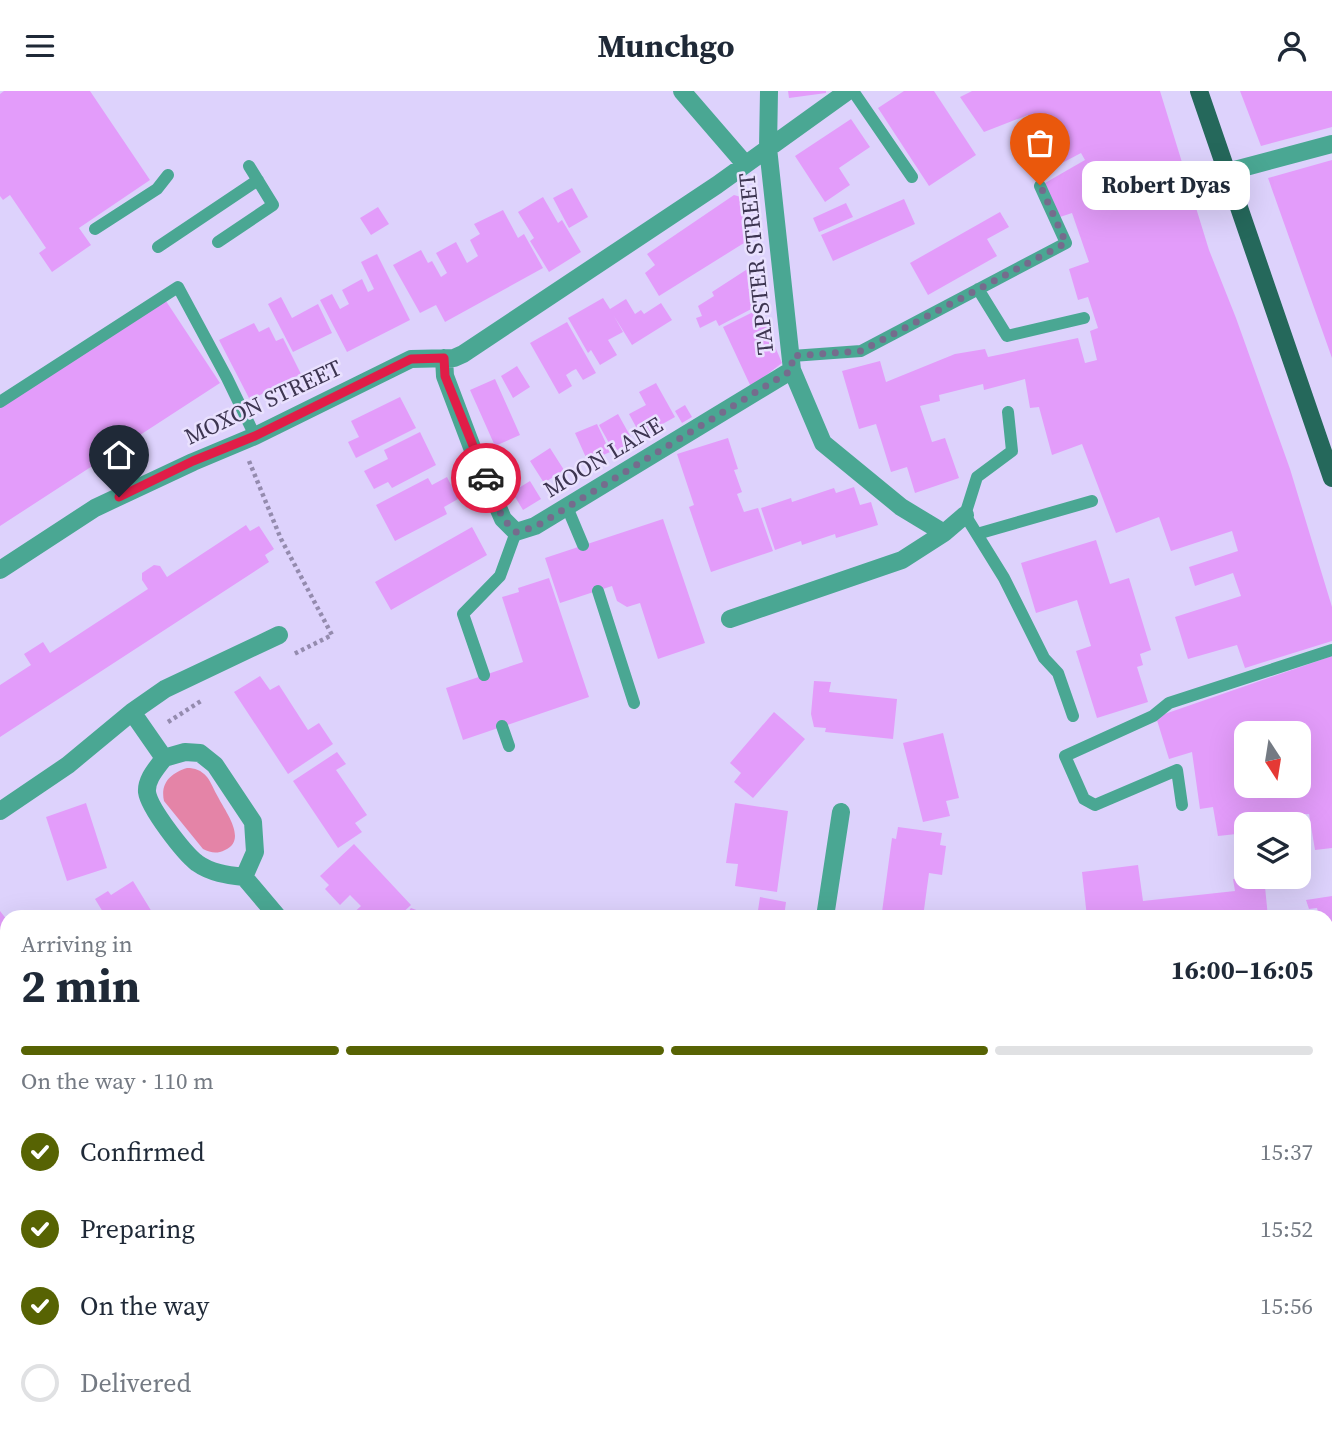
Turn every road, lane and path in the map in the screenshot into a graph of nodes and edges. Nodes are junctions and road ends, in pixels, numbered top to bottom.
1 (682, 91) edge
2 (769, 91) edge
3 (850, 91) edge
4 (1199, 91) edge
5 (1332, 144) edge
6 (768, 148) junction
7 (745, 164) junction
8 (249, 166) dead end
9 (1227, 172) junction
10 (169, 175) dead end
11 (912, 177) dead end
12 (258, 180) junction
13 (1040, 185) dead end
14 (95, 229) dead end
15 (218, 242) dead end
16 (158, 247) dead end
17 (978, 289) junction
18 (1084, 318) dead end
19 (444, 358) junction
20 (792, 363) junction
21 (0, 402) edge
22 (1007, 412) dead end
23 (248, 438) junction
24 (1328, 455) edge
25 (1332, 478) edge
26 (1092, 502) dead end
27 (567, 507) junction
28 (965, 515) junction
29 (516, 532) junction
30 (944, 533) junction
31 (977, 534) junction
32 (583, 545) dead end
33 (0, 570) edge
34 (598, 591) dead end
35 (730, 619) dead end
36 (279, 635) dead end
37 (1332, 650) edge
38 (286, 658) dead end
39 (484, 675) dead end
40 (205, 698) dead end
41 (635, 703) dead end
42 (132, 712) junction
43 (1073, 716) dead end
44 (502, 726) dead end
45 (148, 735) junction
46 (509, 746) dead end
47 (164, 758) junction
48 (1182, 805) dead end
49 (0, 811) edge
50 (841, 812) dead end
51 (244, 877) junction
52 (272, 910) edge
53 (826, 910) edge

1 - 7 street
2 - 6 street, TAPSTER STREET
3 - 6 street, MOXON STREET
3 - 11 lane
4 - 9 main road
5 - 9 street
6 - 7 street, MOXON STREET
6 - 20 street, TAPSTER STREET
7 - 19 street, MOXON STREET
8 - 12 lane
9 - 24 main road
10 - 14 lane
12 - 15 lane
12 - 16 lane
13 - 17 lane
17 - 18 lane
17 - 20 lane
19 - 23 street, MOXON STREET
19 - 29 street
20 - 27 street, MOON LANE
20 - 30 street, TAPSTER STREET
21 - 23 lane
22 - 28 lane
23 - 33 street, MOXON STREET
23 - 38 path
24 - 25 main road
26 - 31 lane
27 - 29 street, MOON LANE
27 - 32 lane
28 - 30 street
28 - 31 lane
29 - 39 lane
30 - 35 street
31 - 43 lane
34 - 41 lane
36 - 42 street
37 - 48 lane
40 - 45 path
42 - 45 street
42 - 49 street
44 - 46 lane
45 - 47 street
47 - 51 street
47 - 51 street
50 - 53 street
51 - 52 street

